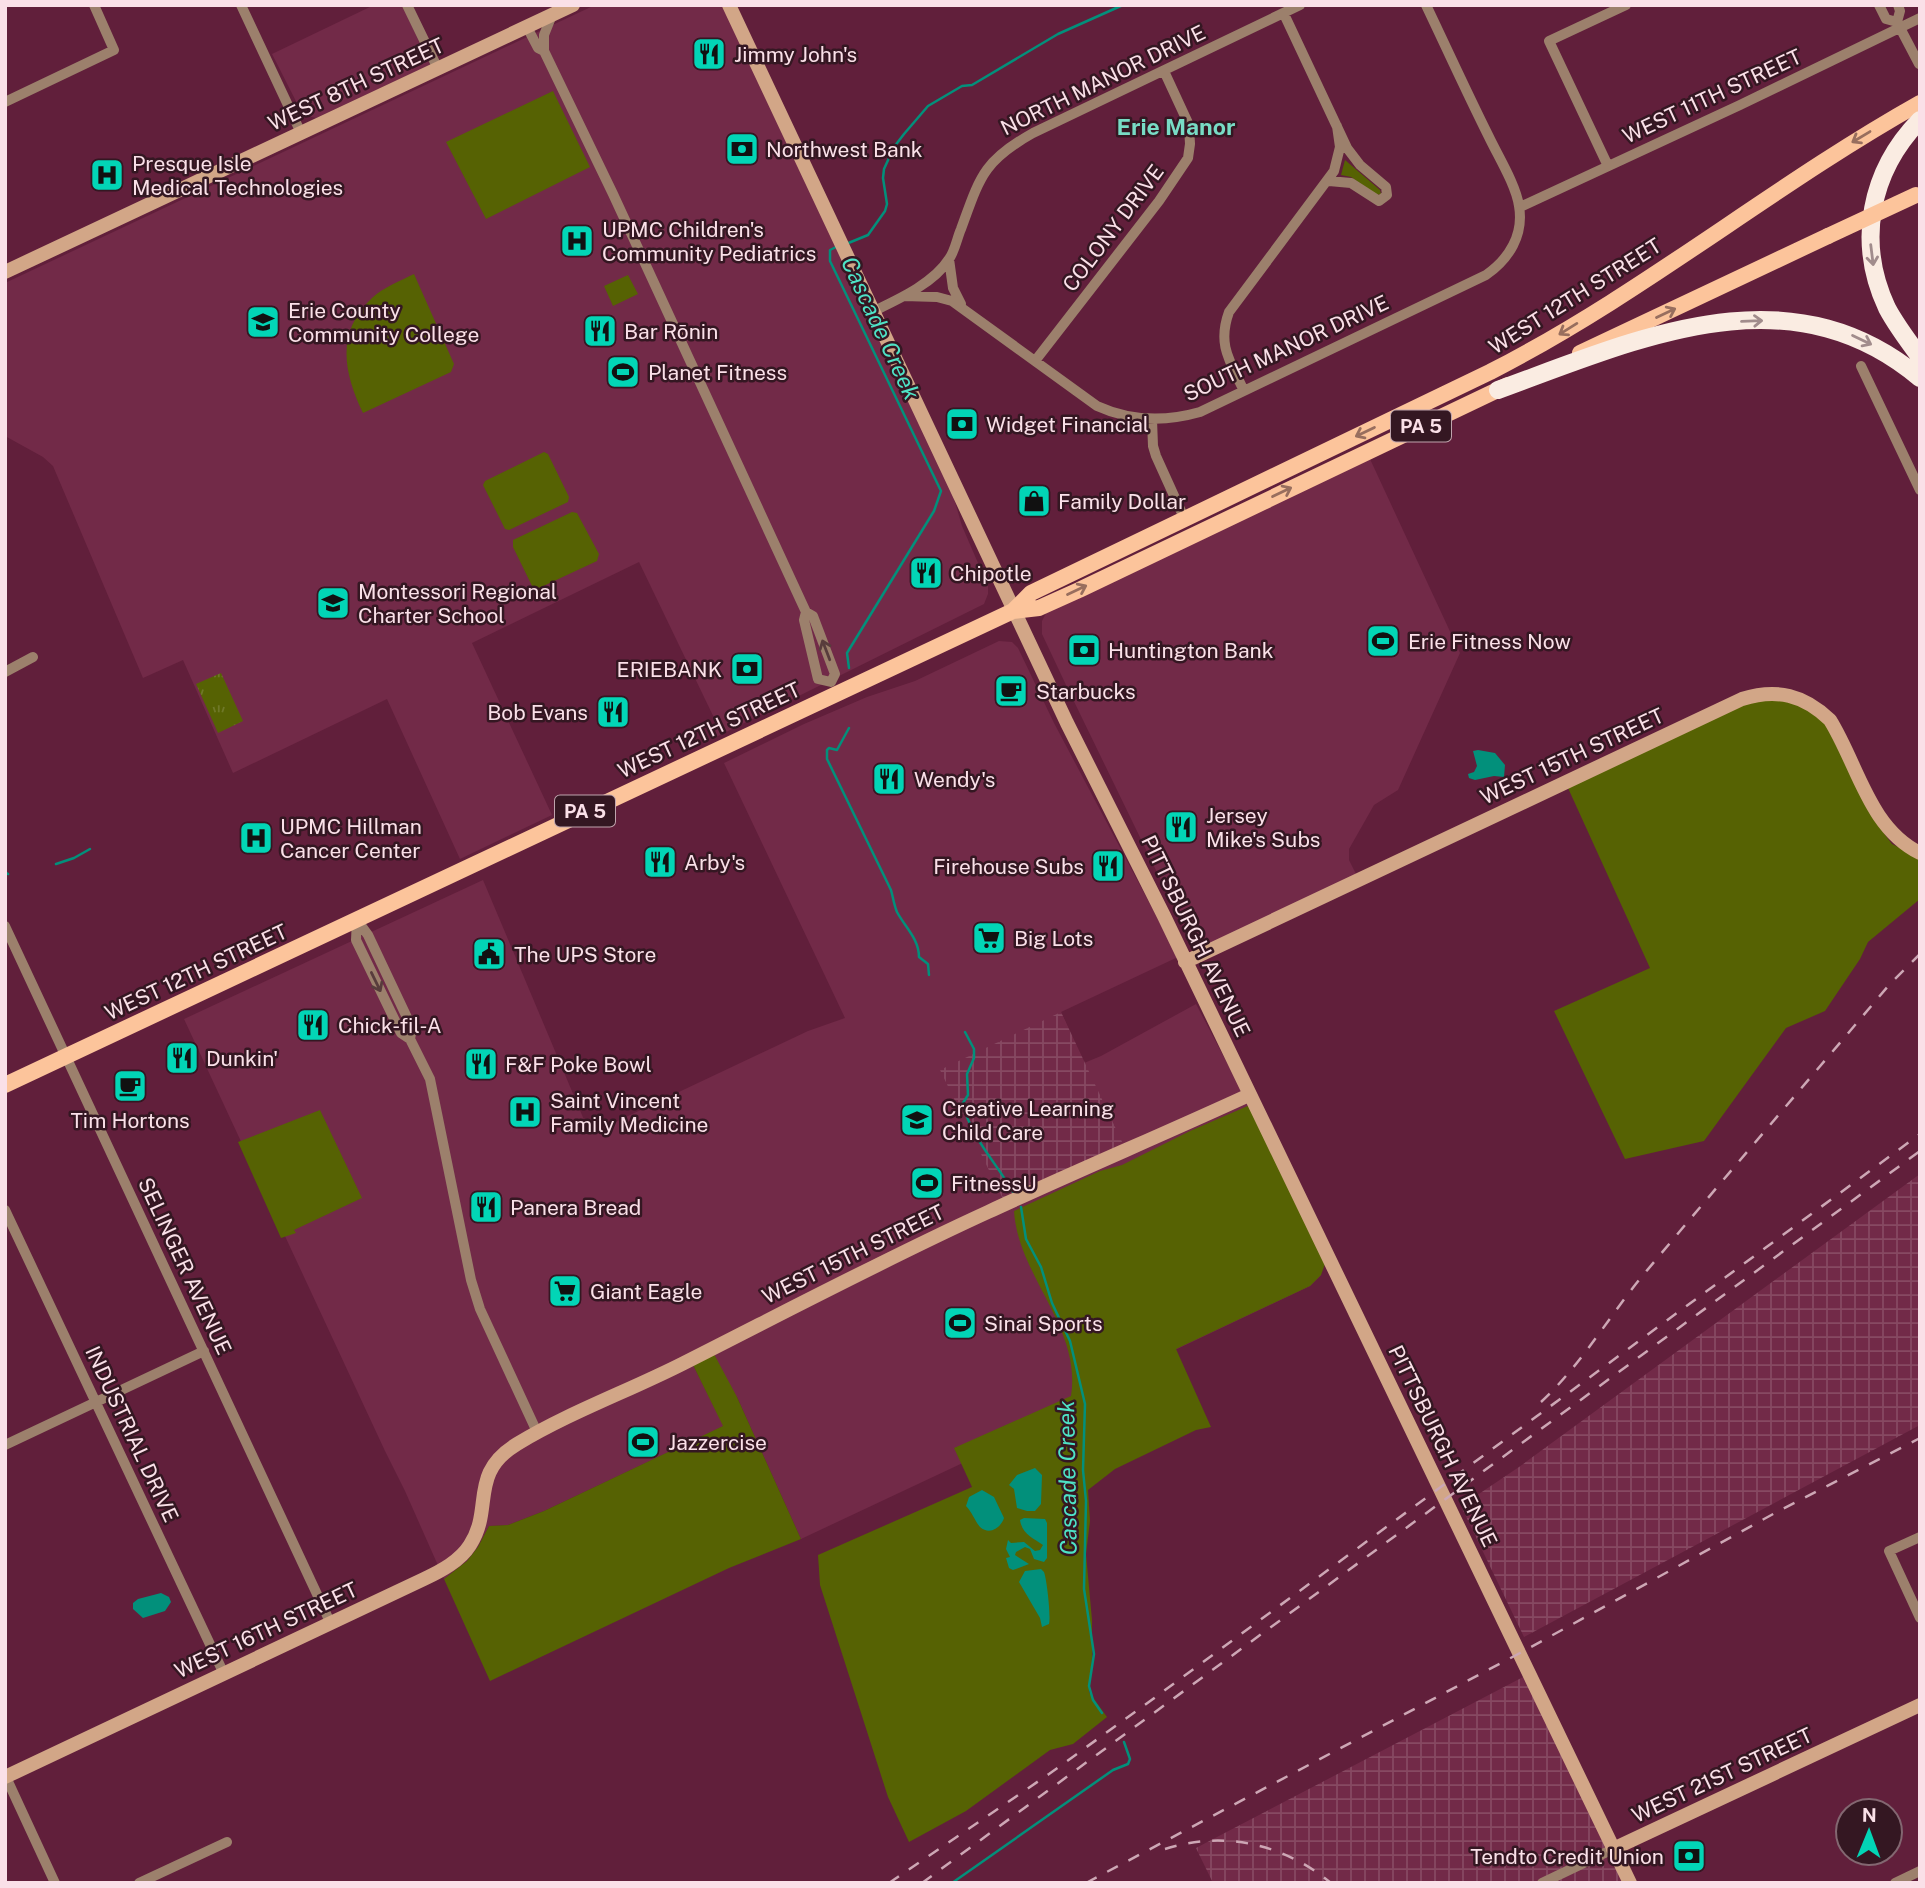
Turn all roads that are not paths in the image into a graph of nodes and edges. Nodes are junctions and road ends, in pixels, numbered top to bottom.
1 (94, 5) edge
2 (240, 5) edge
3 (407, 5) edge
4 (573, 5) edge
5 (729, 5) edge
6 (1300, 5) edge
7 (1426, 5) edge
8 (1626, 5) edge
9 (1879, 5) edge
10 (1898, 5) edge
11 (1284, 14) junction
12 (552, 15) junction
13 (1920, 18) edge
14 (1899, 24) junction
15 (527, 27) junction
16 (544, 51) junction
17 (1919, 64) edge
18 (438, 69) junction
19 (1164, 71) junction
20 (5, 102) edge
21 (1920, 103) edge
22 (1920, 120) edge
23 (1337, 126) junction
24 (301, 133) junction
25 (1608, 166) junction
26 (1329, 181) junction
27 (1918, 194) edge
28 (1520, 206) junction
29 (949, 259) junction
30 (5, 272) edge
31 (904, 296) junction
32 (964, 307) junction
33 (874, 310) junction
34 (1920, 357) edge
35 (1035, 362) junction
36 (1861, 366) dead end
37 (1920, 378) edge
38 (1499, 390) junction
39 (1244, 391) junction
40 (1152, 419) junction
41 (1920, 490) edge
42 (1185, 520) junction
43 (1013, 611) junction
44 (806, 612) junction
45 (33, 657) dead end
46 (5, 672) edge
47 (833, 687) junction
48 (1919, 852) edge
49 (357, 919) junction
50 (5, 926) edge
51 (1185, 962) junction
52 (65, 1057) junction
53 (5, 1085) edge
54 (1249, 1095) junction
55 (5, 1210) edge
56 (204, 1351) junction
57 (96, 1402) junction
58 (537, 1433) junction
59 (5, 1445) edge
60 (489, 1472) joint
61 (1920, 1537) edge
62 (1920, 1618) edge
63 (330, 1622) junction
64 (224, 1674) junction
65 (1920, 1704) edge
66 (6, 1776) edge
67 (227, 1842) dead end
68 (1613, 1849) junction
69 (1920, 1871) edge
70 (55, 1883) edge
71 (139, 1883) edge
72 (1542, 1883) edge
73 (1630, 1883) edge
74 (1895, 1883) edge

1 - 20 street
2 - 24 street
3 - 18 street
4 - 12 street, WEST 8TH STREET
5 - 33 street, PITTSBURGH AVENUE
6 - 11 street, NORTH MANOR DRIVE
7 - 28 street
8 - 25 street
9 - 14 street
10 - 14 street
11 - 19 street, NORTH MANOR DRIVE
11 - 23 street
12 - 15 street, WEST 8TH STREET
12 - 16 street
13 - 14 street, WEST 11TH STREET
14 - 17 street
14 - 25 street, WEST 11TH STREET
15 - 16 street
15 - 18 street, WEST 8TH STREET
16 - 44 street
18 - 24 street, WEST 8TH STREET
19 - 29 street, NORTH MANOR DRIVE
19 - 35 street, COLONY DRIVE
21 -> 42 main road, WEST 12TH STREET / PA 5
22 -> 34 highway
23 - 26 street
23 - 26 street
24 - 30 street, WEST 8TH STREET
25 - 28 street, WEST 11TH STREET
26 - 39 street
38 -> 27 main road, WEST 12TH STREET / PA 5, bridge
28 - 39 street, SOUTH MANOR DRIVE
29 - 31 street, NORTH MANOR DRIVE
29 - 32 street
31 - 32 street, SOUTH MANOR DRIVE
31 - 33 street, NORTH MANOR DRIVE
32 - 35 street, SOUTH MANOR DRIVE
33 - 43 street, PITTSBURGH AVENUE
35 - 40 street, SOUTH MANOR DRIVE
36 - 41 street
38 -> 37 highway
43 -> 38 main road, WEST 12TH STREET / PA 5
39 - 40 street, SOUTH MANOR DRIVE
40 - 42 street
42 - 43 main road, WEST 12TH STREET / PA 5
43 - 47 main road, WEST 12TH STREET / PA 5
43 - 51 street, PITTSBURGH AVENUE
47 -> 44 street
44 - 47 street
45 - 46 street
47 - 49 main road, WEST 12TH STREET / PA 5
48 - 51 street, WEST 15TH STREET
49 - 52 main road, WEST 12TH STREET / PA 5
49 - 58 street
50 - 52 street, SELINGER AVENUE
51 - 54 street, PITTSBURGH AVENUE
52 - 53 main road, WEST 12TH STREET / PA 5
52 - 56 street, SELINGER AVENUE
54 - 58 street, WEST 15TH STREET
54 - 68 street, PITTSBURGH AVENUE
55 - 57 street, INDUSTRIAL DRIVE
56 - 57 street
56 - 63 street, SELINGER AVENUE
57 - 59 street
57 - 64 street, INDUSTRIAL DRIVE
58 - 60 street, WEST 15TH STREET
60 - 63 street, WEST 16TH STREET
61 - 62 street
63 - 64 street, WEST 16TH STREET
64 - 66 street, WEST 16TH STREET
65 - 68 street, WEST 21ST STREET
66 - 70 street
67 - 71 street
68 - 72 street, WEST 21ST STREET
68 - 73 street, PITTSBURGH AVENUE
69 - 74 street

